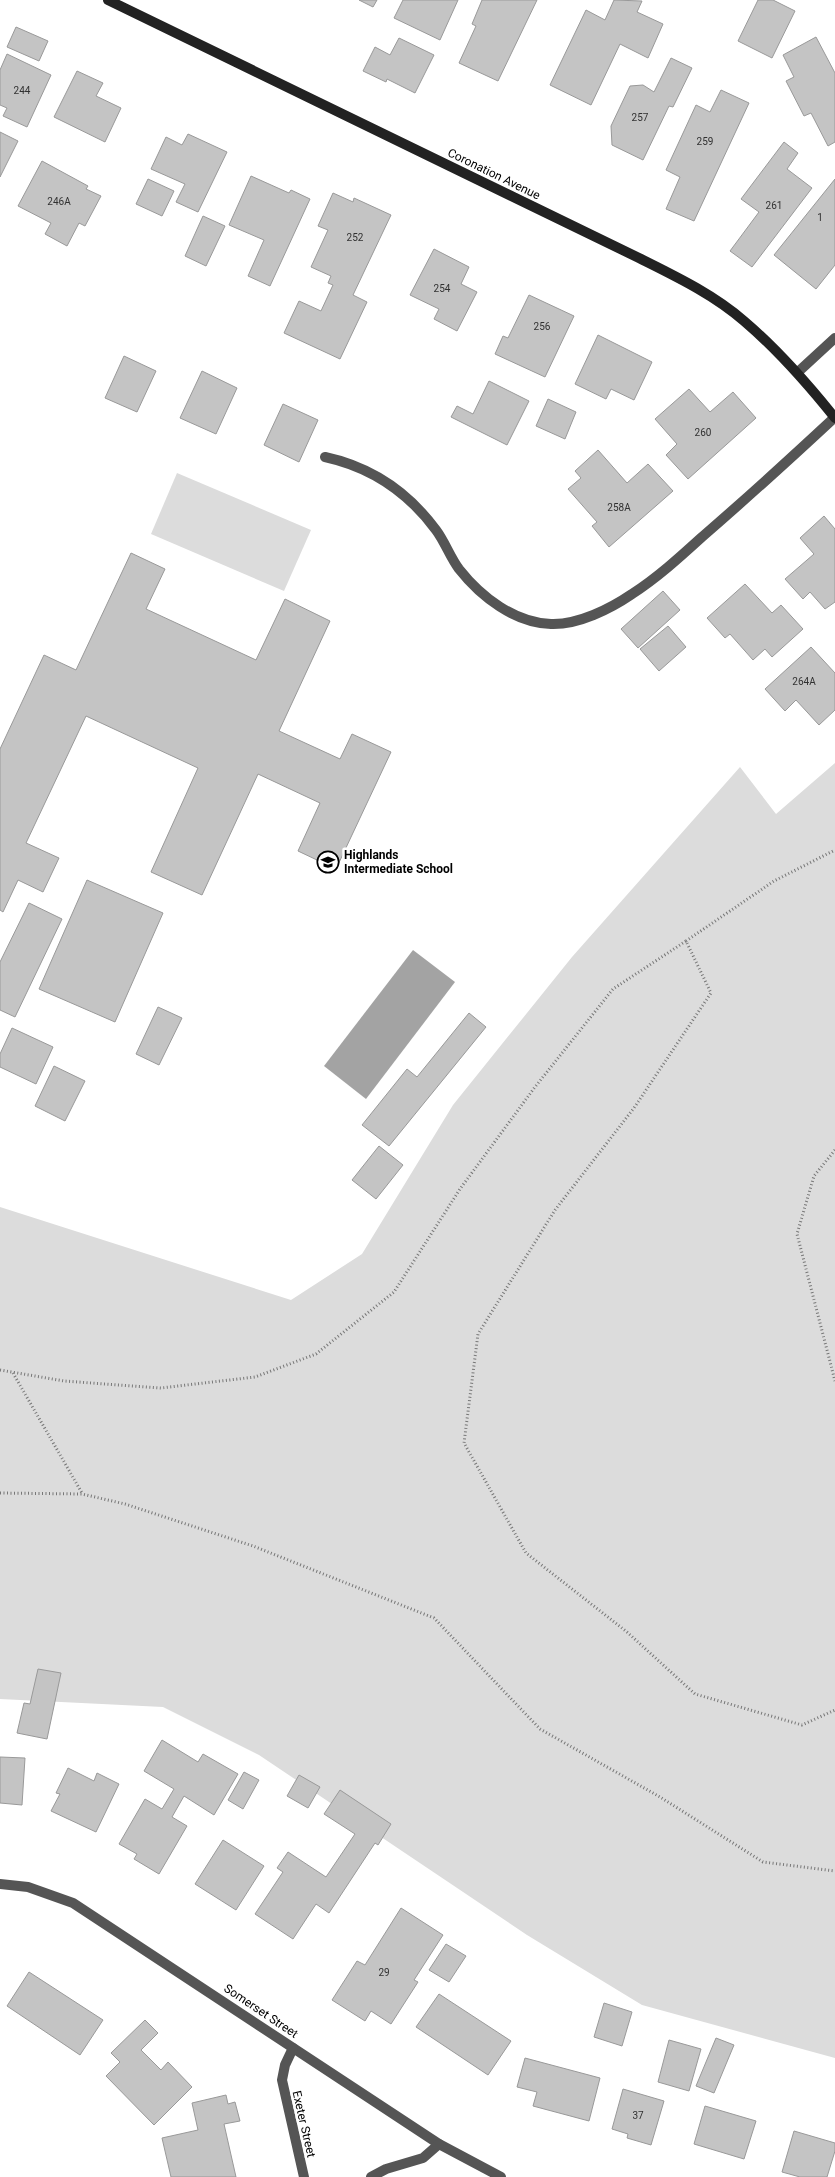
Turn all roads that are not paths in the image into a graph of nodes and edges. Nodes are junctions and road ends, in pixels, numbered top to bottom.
1 (108, 0) edge
2 (835, 338) edge
3 (798, 372) junction
4 (835, 418) edge
5 (325, 457) dead end
6 (0, 1884) edge
7 (293, 2048) junction
8 (439, 2144) junction
9 (304, 2177) edge
10 (371, 2177) edge
11 (501, 2177) edge

1 - 3 main road, Coronation Avenue
2 - 3 street
3 - 4 main road, Coronation Avenue
4 - 5 street
6 - 7 street, Somerset Street
7 - 8 street, Somerset Street
7 - 9 street, Exeter Street
8 - 10 street
8 - 11 street, Somerset Street

